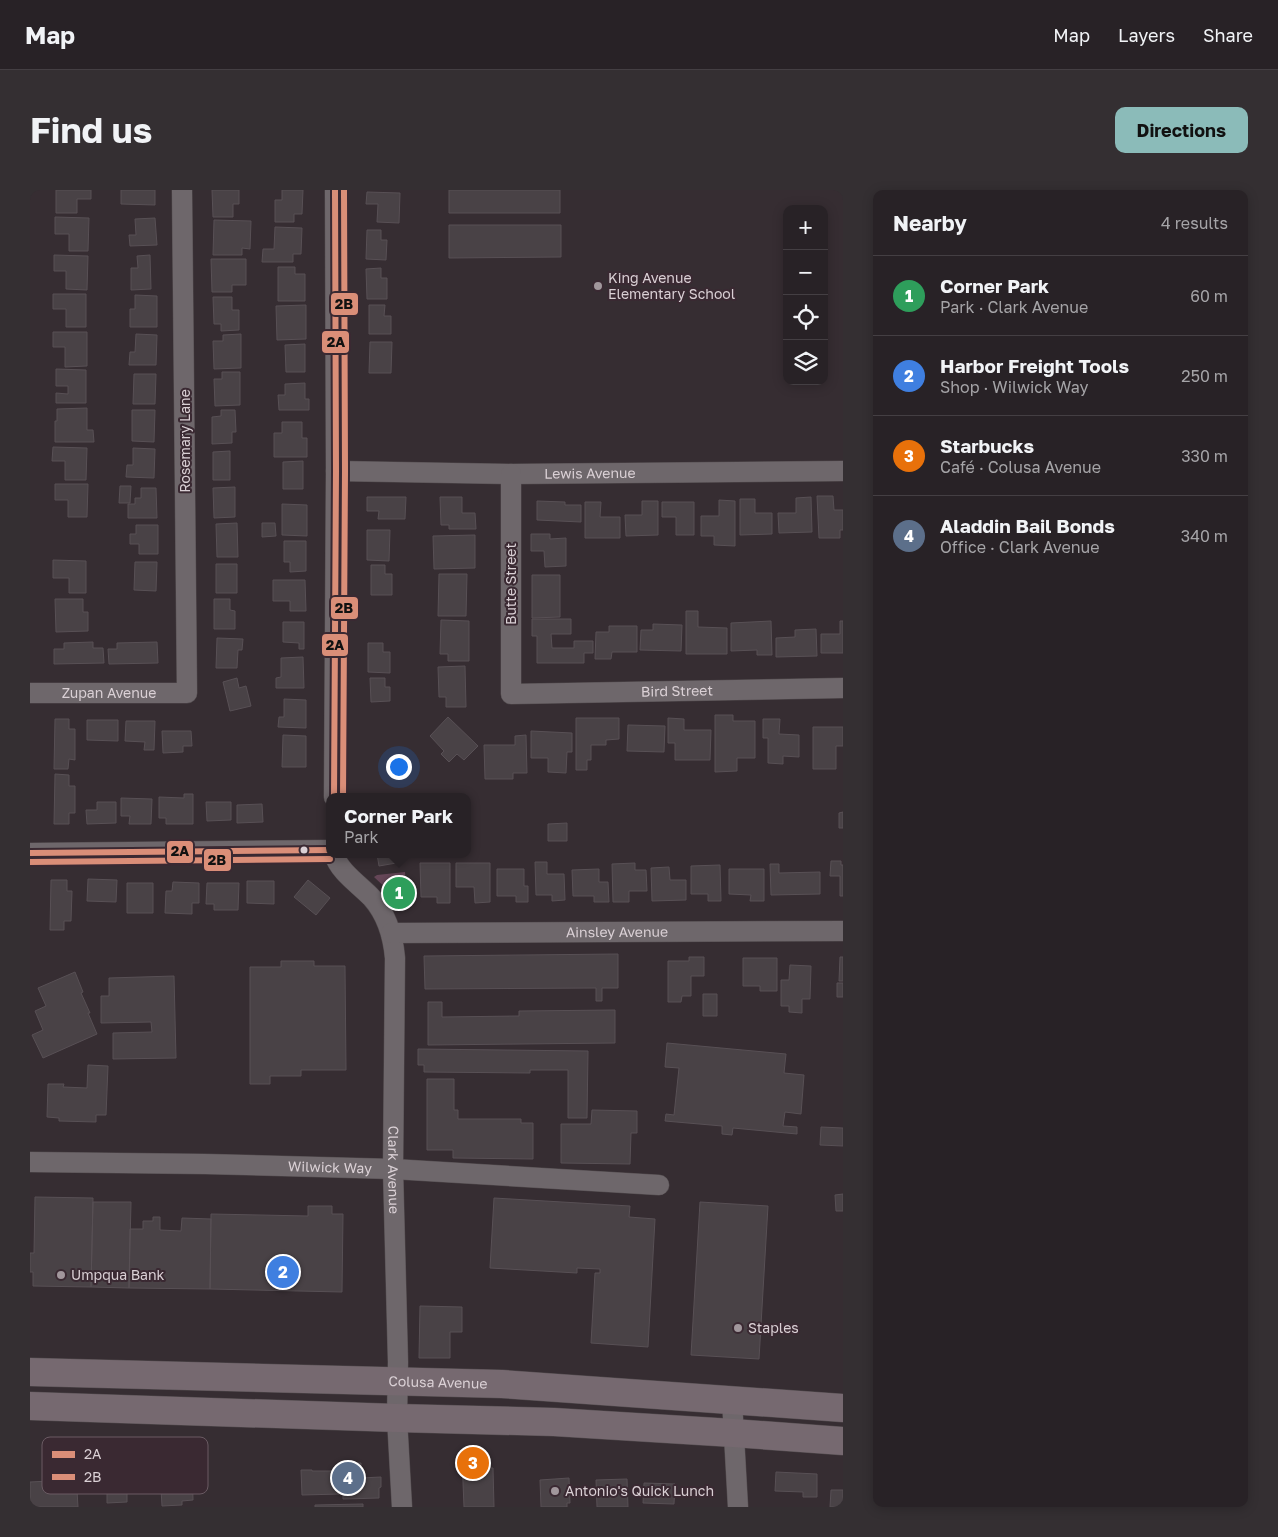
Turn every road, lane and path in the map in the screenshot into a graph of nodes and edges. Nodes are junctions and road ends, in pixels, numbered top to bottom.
1 (182, 190) edge
2 (335, 190) edge
3 (336, 471) junction
4 (843, 471) edge
5 (511, 474) junction
6 (843, 688) edge
7 (30, 693) edge
8 (187, 693) joint
9 (511, 694) joint
10 (334, 793) edge
11 (326, 850) edge
12 (30, 853) edge
13 (336, 858) edge
14 (843, 931) edge
15 (391, 933) junction
16 (30, 1162) edge
17 (393, 1169) junction
18 (659, 1185) dead end
19 (30, 1372) edge
20 (397, 1382) junction
21 (732, 1400) junction
22 (30, 1406) edge
23 (843, 1408) edge
24 (397, 1418) junction
25 (733, 1432) junction
26 (843, 1442) edge
27 (402, 1507) edge
28 (738, 1507) edge

1 - 8 street, Rosemary Lane
2 - 3 street
3 - 5 street, Lewis Avenue
3 - 10 street
4 - 5 street, Lewis Avenue
5 - 9 street, Butte Street
6 - 9 street, Bird Street
7 - 8 street, Zupan Avenue
11 - 12 street
13 - 15 street, Clark Avenue
14 - 15 street, Ainsley Avenue
15 - 17 street, Clark Avenue
16 - 17 street, Wilwick Way
17 - 18 street, Wilwick Way
17 - 20 street, Clark Avenue
19 - 20 highway, Colusa Avenue
20 - 21 highway, Colusa Avenue
20 - 24 street, Clark Avenue
21 - 23 highway, Colusa Avenue
21 - 25 street
22 - 24 highway
24 - 25 highway
24 - 27 street, Clark Avenue
25 - 26 highway
25 - 28 street

